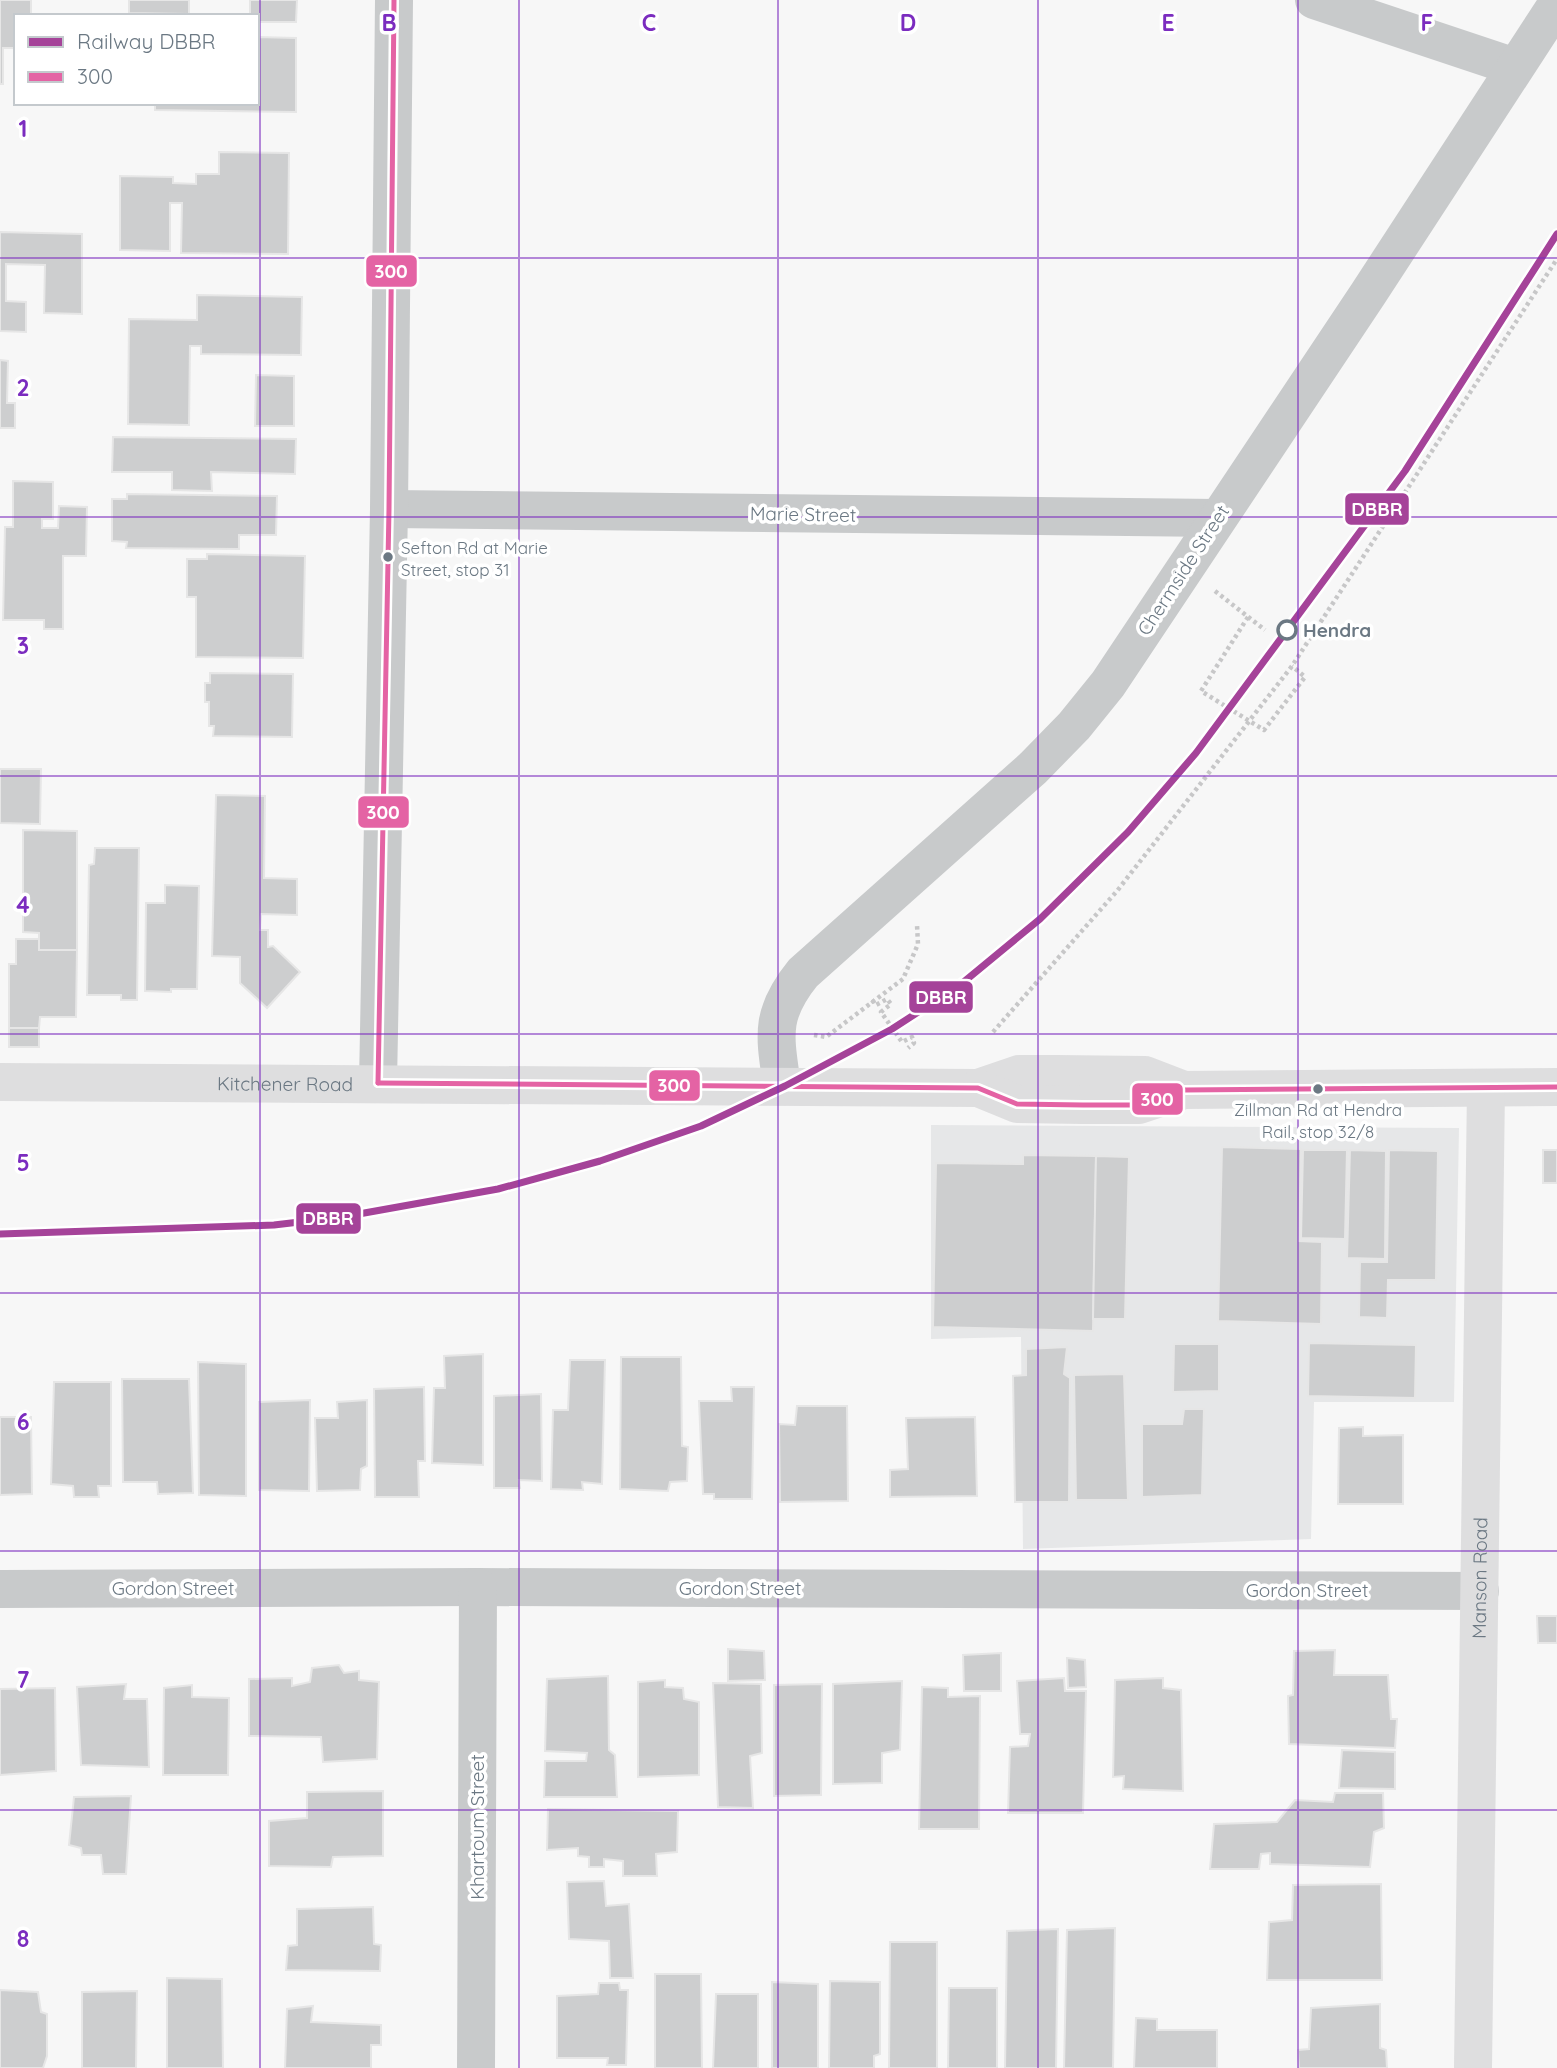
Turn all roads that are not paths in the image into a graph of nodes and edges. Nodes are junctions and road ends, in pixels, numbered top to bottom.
1 (394, 0) edge
2 (1314, 0) edge
3 (1557, 4) edge
4 (1515, 67) junction
5 (389, 509) junction
6 (1217, 518) junction
7 (0, 1082) edge
8 (378, 1083) junction
9 (782, 1086) junction
10 (1557, 1087) edge
11 (1486, 1088) junction
12 (478, 1587) junction
13 (0, 1589) edge
14 (1480, 1591) junction
15 (476, 2068) edge
16 (1473, 2068) edge

1 - 5 street
2 - 4 street
3 - 4 street, Chermside Street
4 - 6 street, Chermside Street
5 - 6 street, Marie Street
5 - 8 street
6 - 9 street, Chermside Street
7 - 8 main road, Kitchener Road
8 - 9 main road, Kitchener Road
9 - 11 main road, Kitchener Road
10 - 11 main road
11 - 14 main road, Manson Road
12 - 13 street, Gordon Street
12 - 14 street, Gordon Street
12 - 15 street, Khartoum Street
14 - 16 main road, Manson Road

